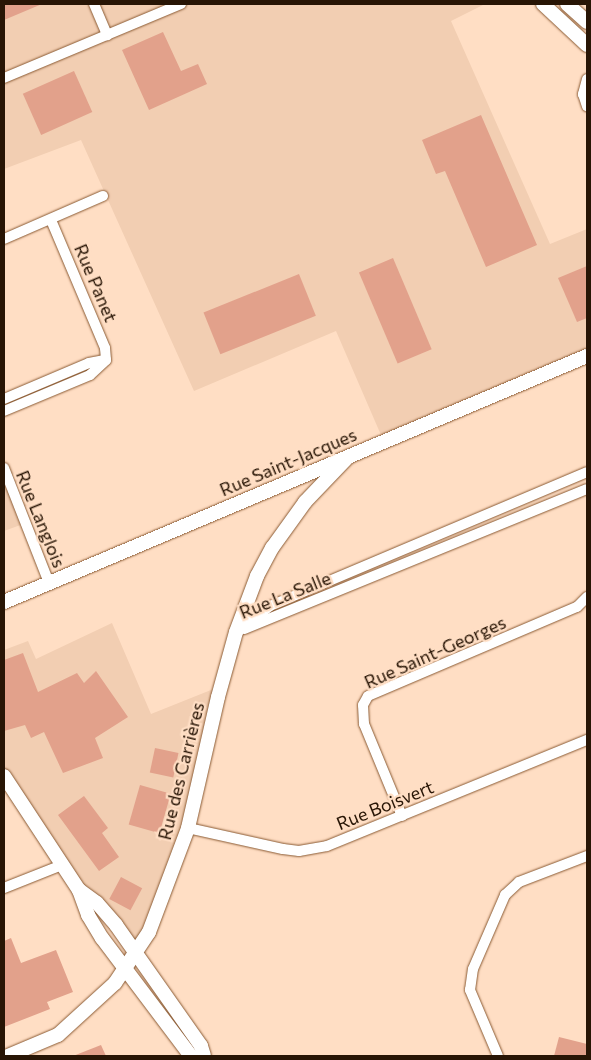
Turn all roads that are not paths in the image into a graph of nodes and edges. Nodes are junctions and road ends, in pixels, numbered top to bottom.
1 (94, 4) edge
2 (181, 4) edge
3 (543, 4) edge
4 (567, 4) edge
5 (587, 22) edge
6 (107, 35) junction
7 (587, 45) edge
8 (4, 78) edge
9 (587, 79) edge
10 (587, 106) edge
11 (103, 196) dead end
12 (51, 220) junction
13 (4, 239) edge
14 (587, 356) edge
15 (106, 360) junction
16 (4, 399) edge
17 (4, 411) edge
18 (348, 457) junction
19 (4, 468) edge
20 (587, 472) edge
21 (587, 489) edge
22 (544, 490) junction
23 (550, 504) junction
24 (402, 552) junction
25 (407, 563) junction
26 (49, 583) junction
27 (587, 597) edge
28 (4, 602) edge
29 (582, 607) edge
30 (236, 632) junction
31 (587, 740) edge
32 (4, 776) edge
33 (402, 816) junction
34 (188, 828) junction
35 (587, 856) edge
36 (62, 865) junction
37 (4, 888) edge
38 (78, 890) junction
39 (136, 953) junction
40 (126, 968) junction
41 (8, 1056) edge
42 (191, 1056) edge
43 (204, 1056) edge
44 (498, 1056) edge

1 - 6 street
2 - 6 street
3 - 7 main road
4 - 5 main road
6 - 8 street
9 - 10 street
11 - 12 street
12 - 13 street
12 - 15 street, Rue Panet
14 - 18 main road, Rue Saint-Jacques
15 - 16 street
15 - 17 street
18 - 26 main road, Rue Saint-Jacques
18 - 30 main road, Rue des Carrières
19 - 26 street, Rue Langlois
20 - 22 street, Rue La Salle
21 - 23 street, Rue La Salle
22 - 23 street
22 - 24 street, Rue La Salle
23 - 25 street, Rue La Salle
24 - 25 street
24 - 30 street, Rue La Salle
25 - 30 street, Rue La Salle
26 - 28 main road, Rue Saint-Jacques
27 - 29 street, Rue Saint-Georges
29 - 33 street, Rue Saint-Georges
30 - 34 main road, Rue des Carrières
31 - 33 street, Rue Boisvert
32 - 36 main road
33 - 34 street, Rue Boisvert
34 - 39 main road, Rue des Carrières
35 - 44 street
36 - 37 street
36 - 38 main road
38 - 39 main road
38 - 40 main road
39 - 40 main road, Rue des Carrières
39 - 43 main road
40 - 41 main road, Rue des Carrières
40 - 42 main road

